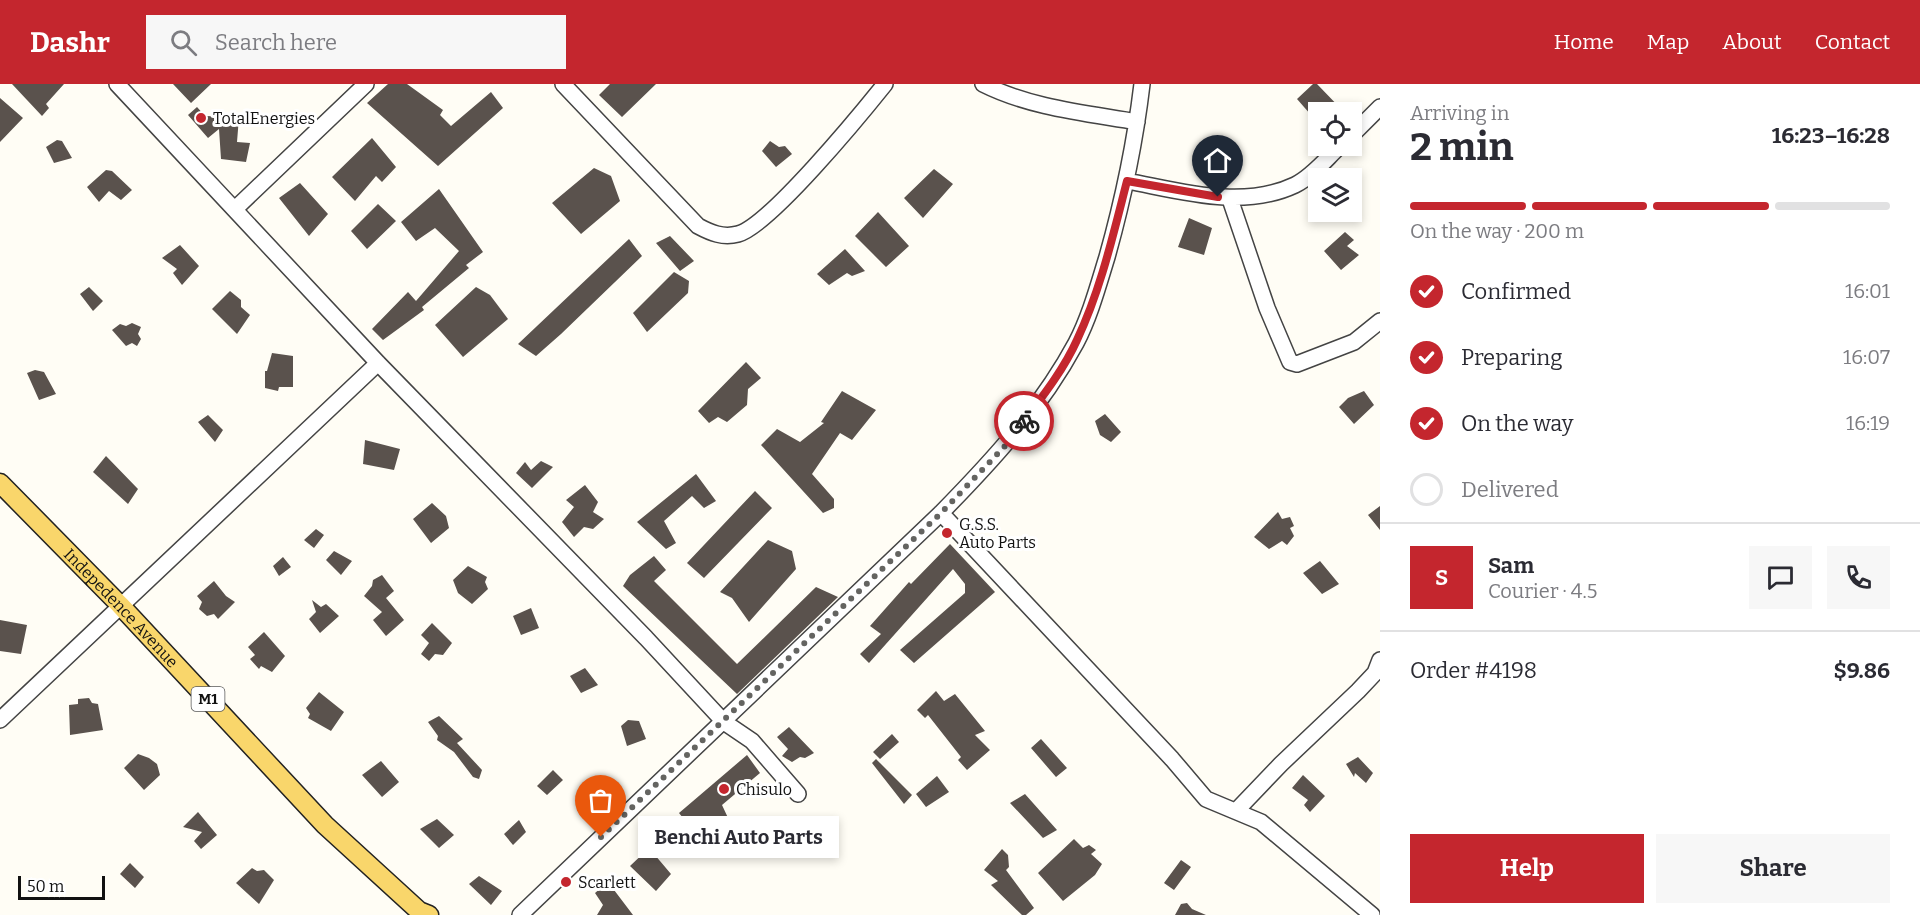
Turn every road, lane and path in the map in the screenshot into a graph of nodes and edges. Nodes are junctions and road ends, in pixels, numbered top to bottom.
1 (117, 84) edge
2 (366, 84) edge
3 (563, 84) edge
4 (885, 84) edge
5 (983, 84) edge
6 (1142, 84) edge
7 (1380, 107) edge
8 (1137, 122) junction
9 (1362, 125) edge
10 (1328, 156) edge
11 (1127, 181) junction
12 (1230, 199) junction
13 (236, 209) junction
14 (1380, 321) edge
15 (378, 363) junction
16 (0, 483) edge
17 (941, 513) junction
18 (120, 605) junction
19 (1378, 670) edge
20 (0, 720) edge
21 (724, 722) junction
22 (798, 794) dead end
23 (1237, 810) junction
24 (422, 914) edge
25 (520, 915) edge
26 (1372, 915) edge

1 - 13 street
2 - 13 street
3 - 4 street
5 - 8 street
6 - 8 street
7 - 9 street
8 - 11 street
10 - 12 street
11 - 12 street
11 - 17 street
12 - 14 street
13 - 15 street
15 - 18 street
15 - 21 street
16 - 18 main road, Indepedence Avenue / M1
17 - 21 street
17 - 23 street
18 - 20 street
18 - 24 main road, Indepedence Avenue / M1
19 - 23 street
21 - 22 street
21 - 25 street
23 - 26 street

